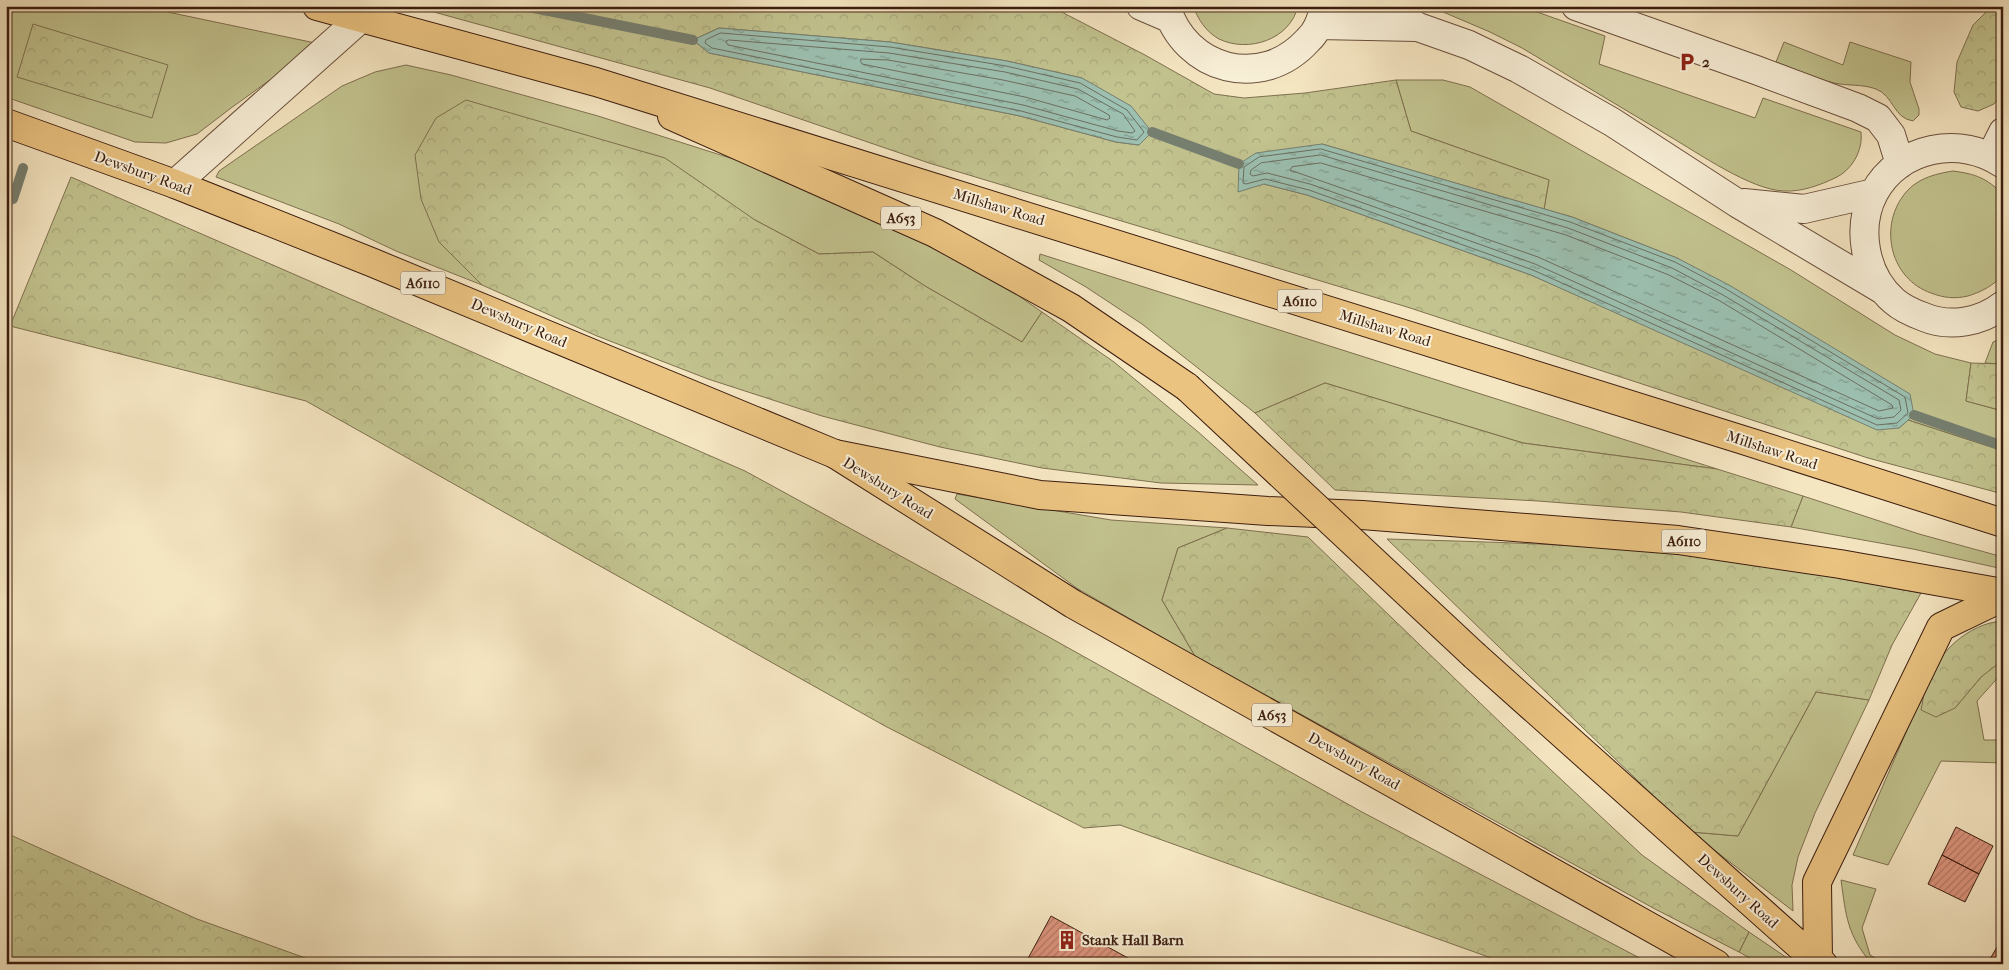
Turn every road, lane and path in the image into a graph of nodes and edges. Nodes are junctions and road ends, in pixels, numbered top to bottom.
1 (317, 6) edge
2 (1140, 6) edge
3 (1384, 6) edge
4 (1576, 6) edge
5 (1168, 12) edge
6 (1322, 16) edge
7 (361, 18) junction
8 (1418, 28) junction
9 (596, 82) junction
10 (6, 123) edge
11 (1999, 151) edge
12 (1900, 164) junction
13 (175, 184) junction
14 (1874, 193) junction
15 (1737, 203) junction
16 (1884, 290) junction
17 (2003, 305) edge
18 (835, 454) junction
19 (2003, 524) edge
20 (2003, 594) edge
21 (2003, 597) edge
22 (1820, 962) edge
23 (1716, 964) edge

1 - 7 main road, Dewsbury Road / A6110
2 - 5 lane
3 - 8 lane
4 - 12 lane
5 - 6 lane
6 - 8 lane
7 - 9 main road, Dewsbury Road / A6110
7 - 13 lane
8 - 15 lane
9 - 19 main road, Millshaw Road / A6110
9 - 22 main road, Dewsbury Road / A653, bridge
10 - 13 main road, Dewsbury Road / A6110
11 - 12 lane
12 - 14 lane
13 - 18 main road, Dewsbury Road / A6110
14 - 15 lane
14 - 16 lane
15 - 16 lane
16 - 17 lane
18 - 20 main road, A6110
18 - 23 main road, Dewsbury Road / A653
21 - 22 main road

